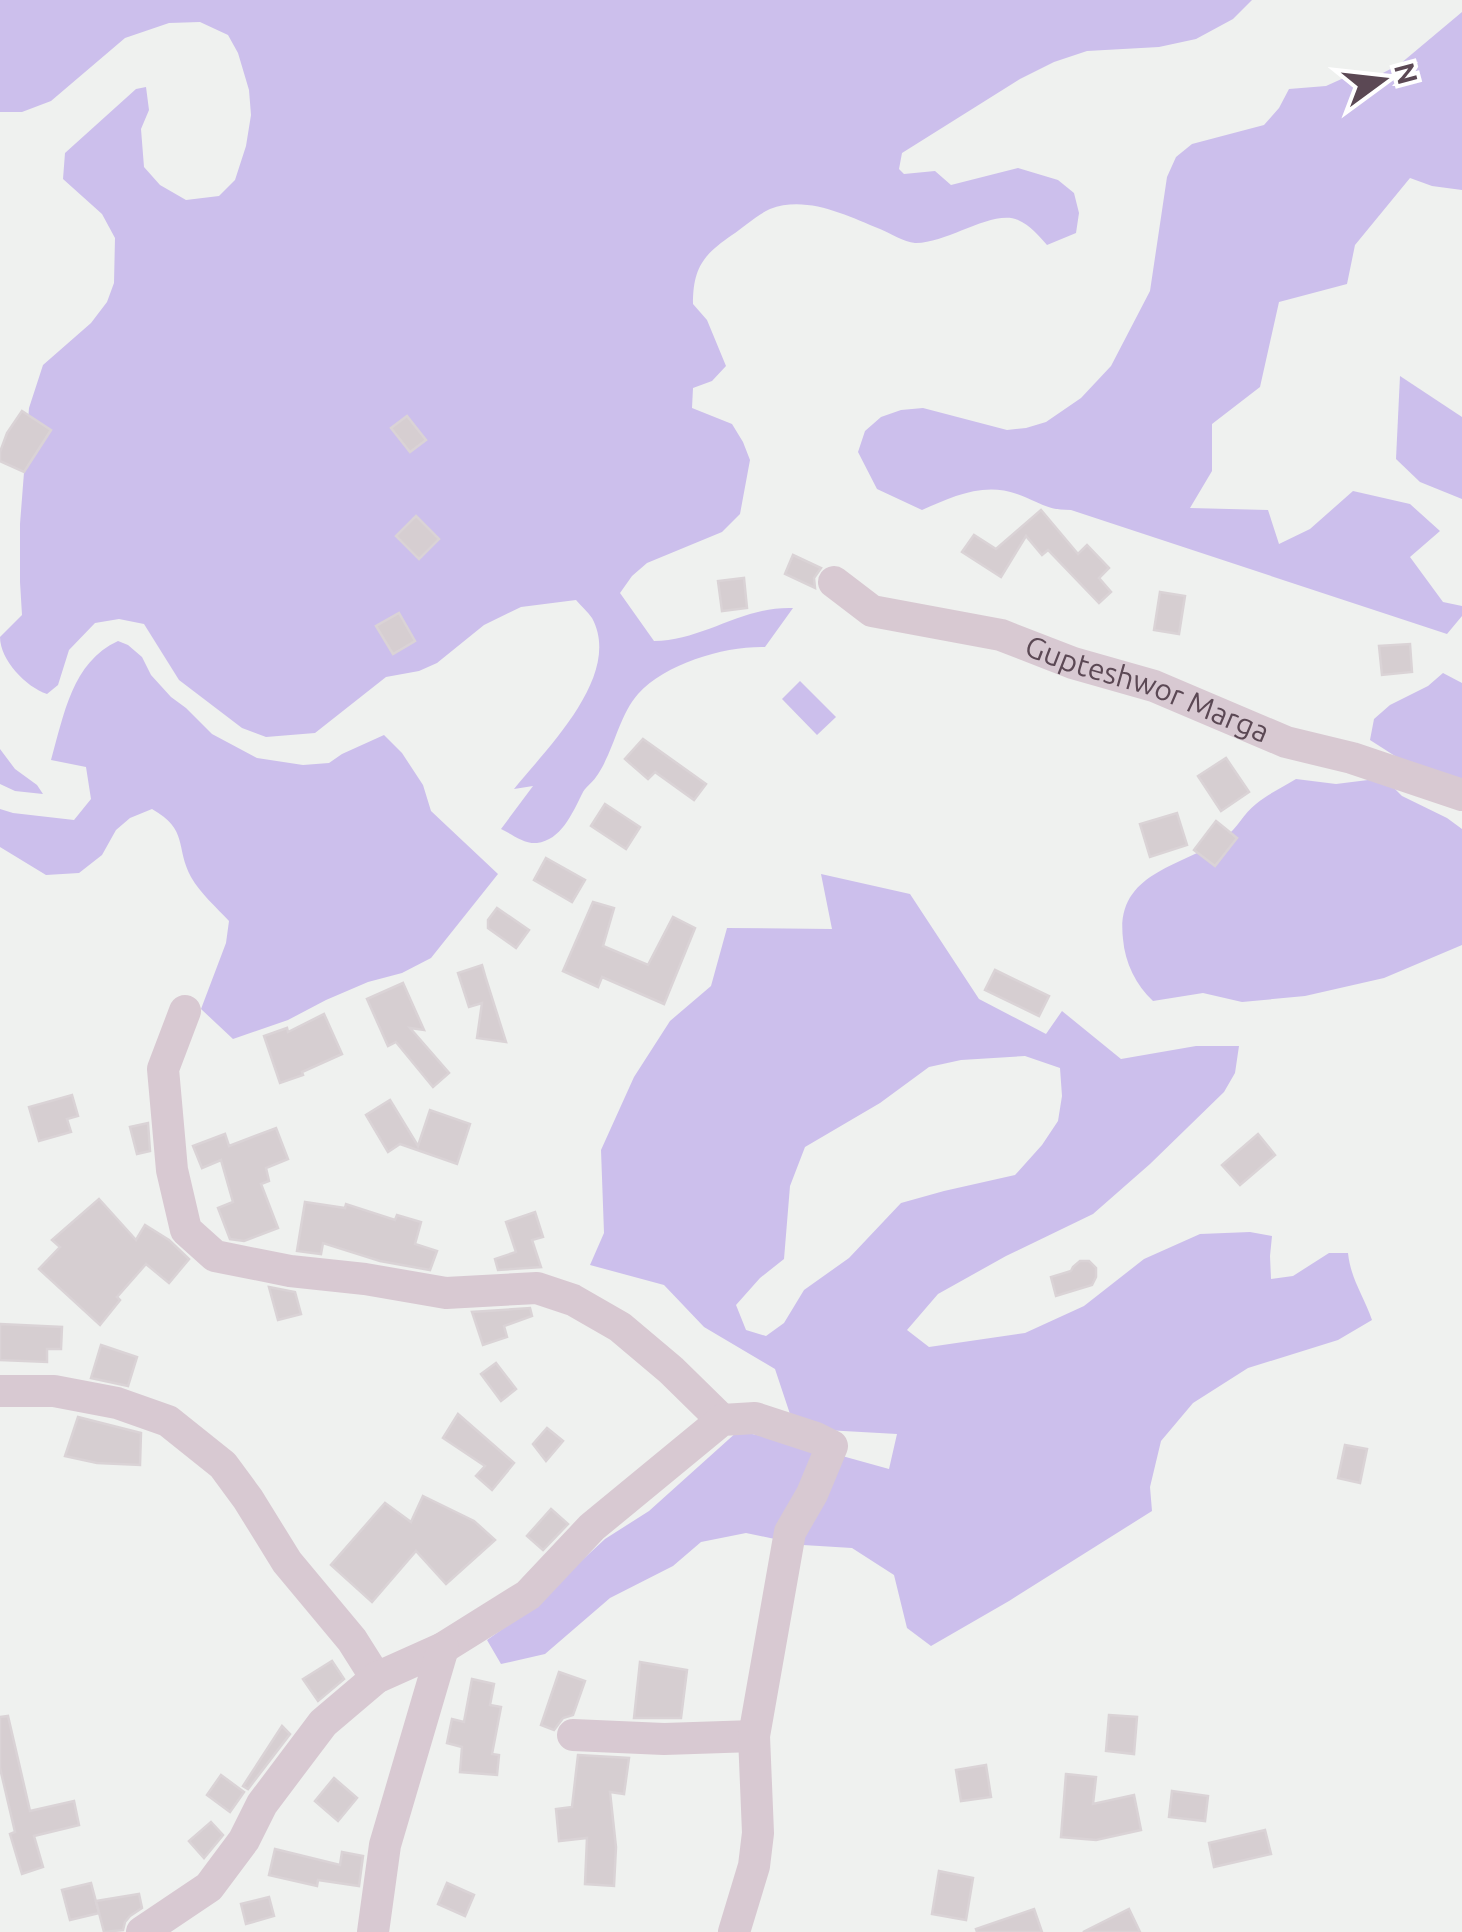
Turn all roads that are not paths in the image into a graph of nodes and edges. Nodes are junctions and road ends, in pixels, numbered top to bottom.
1 (834, 582) dead end
2 (1462, 795) edge
3 (185, 1011) dead end
4 (0, 1390) edge
5 (722, 1420) junction
6 (443, 1648) junction
7 (376, 1678) junction
8 (573, 1735) dead end
9 (754, 1736) junction
10 (142, 1932) edge
11 (373, 1932) edge
12 (734, 1932) edge

1 - 2 street, Gupteshwor Marga
3 - 5 street
4 - 7 street
5 - 6 street
5 - 9 street
6 - 7 street
6 - 11 street
7 - 10 street
8 - 9 street
9 - 12 street

